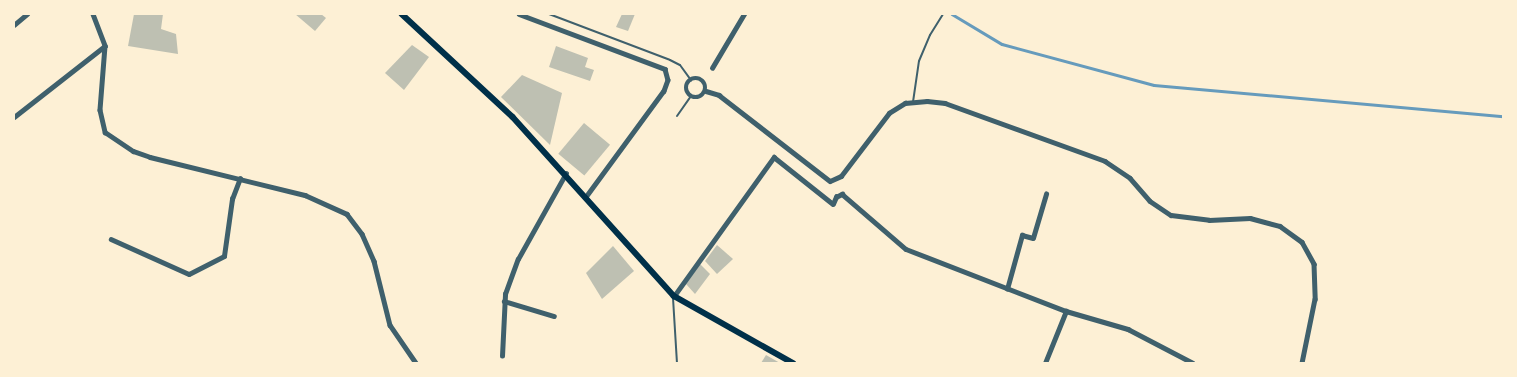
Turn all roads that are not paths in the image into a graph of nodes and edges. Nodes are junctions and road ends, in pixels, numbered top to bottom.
1 (27, 14) edge
2 (94, 14) edge
3 (402, 14) edge
4 (519, 14) edge
5 (549, 14) edge
6 (744, 14) edge
7 (943, 14) edge
8 (14, 25) edge
9 (105, 46) junction
10 (712, 68) dead end
11 (691, 80) junction
12 (706, 91) junction
13 (691, 96) junction
14 (913, 102) junction
15 (677, 116) dead end
16 (14, 117) edge
17 (566, 173) junction
18 (240, 178) junction
19 (1046, 194) dead end
20 (587, 196) junction
21 (111, 240) dead end
22 (1007, 290) junction
23 (674, 296) junction
24 (504, 301) junction
25 (1066, 311) junction
26 (554, 316) dead end
27 (502, 356) dead end
28 (416, 363) edge
29 (677, 363) edge
30 (793, 363) edge
31 (1045, 363) edge
32 (1193, 363) edge
33 (1302, 363) edge

1 - 8 street
2 - 9 street
3 - 17 main road
4 - 20 street
5 - 11 lane
6 - 10 street
7 - 14 lane
9 - 16 street
9 - 18 street
11 - 12 street
11 - 13 street
12 - 13 street
12 - 14 street
13 - 15 lane
14 - 33 street
17 - 20 main road
17 - 24 street
18 - 21 street
18 - 28 street
19 - 22 street
20 - 23 main road
22 - 23 street
22 - 25 street
23 - 29 lane
23 - 30 main road
24 - 26 street
24 - 27 street
25 - 31 street
25 - 32 street

